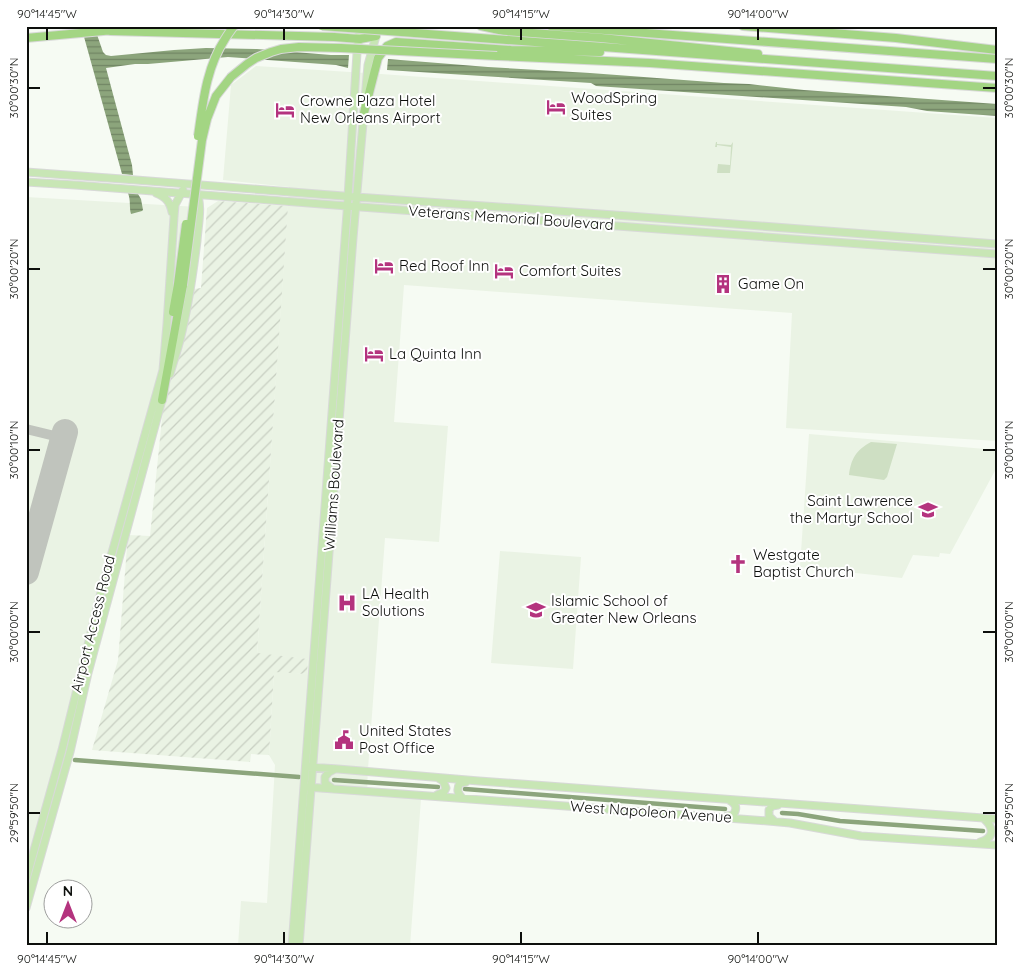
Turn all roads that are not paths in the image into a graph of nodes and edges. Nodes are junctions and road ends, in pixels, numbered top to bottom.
1 (161, 26) edge
2 (234, 26) edge
3 (322, 26) edge
4 (360, 26) edge
5 (378, 26) edge
6 (481, 26) edge
7 (551, 26) edge
8 (618, 26) edge
9 (743, 26) edge
10 (110, 31) junction
11 (672, 35) junction
12 (376, 36) junction
13 (334, 37) junction
14 (26, 38) edge
15 (360, 39) junction
16 (997, 50) edge
17 (652, 51) junction
18 (357, 53) junction
19 (997, 59) edge
20 (911, 70) junction
21 (997, 76) edge
22 (997, 88) edge
23 (364, 114) junction
24 (26, 172) edge
25 (97, 177) junction
26 (131, 179) junction
27 (26, 182) edge
28 (62, 184) junction
29 (191, 184) junction
30 (125, 189) junction
31 (151, 191) junction
32 (181, 193) junction
33 (300, 193) junction
34 (198, 194) junction
35 (221, 196) junction
36 (348, 197) junction
37 (356, 197) junction
38 (263, 200) junction
39 (435, 203) junction
40 (347, 206) junction
41 (355, 207) junction
42 (540, 210) junction
43 (200, 211) junction
44 (425, 212) junction
45 (467, 214) junction
46 (174, 216) junction
47 (628, 216) junction
48 (671, 220) junction
49 (701, 222) junction
50 (596, 224) junction
51 (618, 226) junction
52 (666, 226) junction
53 (759, 226) junction
54 (775, 227) junction
55 (711, 232) junction
56 (774, 237) junction
57 (912, 237) junction
58 (866, 244) junction
59 (997, 244) edge
60 (997, 252) edge
61 (180, 285) junction
62 (162, 370) junction
63 (162, 400) junction
64 (331, 420) junction
65 (336, 455) junction
66 (324, 510) junction
67 (330, 536) junction
68 (318, 652) junction
69 (309, 767) junction
70 (338, 769) junction
71 (438, 777) junction
72 (471, 780) junction
73 (307, 787) junction
74 (334, 789) junction
75 (431, 796) junction
76 (462, 798) junction
77 (730, 800) junction
78 (783, 804) junction
79 (722, 818) junction
80 (984, 818) junction
81 (997, 819) edge
82 (774, 822) junction
83 (975, 843) junction
84 (997, 845) edge
85 (26, 879) edge
86 (296, 903) junction
87 (26, 908) edge
88 (302, 916) junction
89 (292, 946) edge
90 (299, 946) edge

1 - 10 highway
2 - 61 highway, bridge
3 - 17 highway, bridge
4 - 15 main road, Williams Boulevard
5 - 12 main road, Williams Boulevard
6 - 20 highway
7 - 11 highway
8 - 11 highway
9 - 16 highway
10 - 13 highway
10 - 14 highway
11 - 19 highway
12 - 15 highway
12 - 23 main road, Williams Boulevard
13 - 15 highway
13 - 18 highway
15 - 18 main road, Williams Boulevard
17 - 20 highway
17 - 23 highway
18 - 36 main road, Williams Boulevard
20 - 21 highway
22 - 61 highway, bridge
23 - 37 main road, Williams Boulevard
24 - 25 main road, Veterans Memorial Boulevard
25 - 26 main road, Veterans Memorial Boulevard
25 - 28 main road
26 - 29 main road, Veterans Memorial Boulevard
26 - 30 main road
27 - 28 main road, Veterans Memorial Boulevard
28 - 30 main road, Veterans Memorial Boulevard
29 - 32 main road
29 - 33 main road, Veterans Memorial Boulevard
29 - 34 main road, Airport Access Road
30 - 31 main road, Veterans Memorial Boulevard
31 - 32 main road, Veterans Memorial Boulevard
31 - 46 main road
32 - 34 main road, Veterans Memorial Boulevard
32 - 46 main road, Airport Access Road
33 - 36 main road, Veterans Memorial Boulevard
33 - 38 main road
34 - 35 main road, Veterans Memorial Boulevard
34 - 43 main road, Airport Access Road
35 - 38 main road, Veterans Memorial Boulevard
35 - 43 main road
36 - 37 main road, Veterans Memorial Boulevard
36 - 40 main road, Williams Boulevard
37 - 39 main road, Veterans Memorial Boulevard
37 - 41 main road, Williams Boulevard
38 - 40 main road, Veterans Memorial Boulevard
39 - 42 main road, Veterans Memorial Boulevard
39 - 44 main road
40 - 41 main road, Veterans Memorial Boulevard
40 - 64 main road, Williams Boulevard
41 - 44 main road, Veterans Memorial Boulevard
41 - 65 main road, Williams Boulevard
42 - 45 main road
42 - 47 main road, Veterans Memorial Boulevard
43 - 63 main road, Airport Access Road
44 - 45 main road, Veterans Memorial Boulevard
45 - 50 main road, Veterans Memorial Boulevard
46 - 62 main road, Airport Access Road
47 - 48 main road, Veterans Memorial Boulevard
47 - 50 main road
48 - 49 main road, Veterans Memorial Boulevard
48 - 52 main road
49 - 52 main road
49 - 53 main road, Veterans Memorial Boulevard
50 - 51 main road, Veterans Memorial Boulevard
51 - 52 main road
51 - 55 main road, Veterans Memorial Boulevard
53 - 54 main road, Veterans Memorial Boulevard
53 - 55 main road
54 - 56 main road
54 - 57 main road, Veterans Memorial Boulevard
55 - 56 main road, Veterans Memorial Boulevard
56 - 58 main road, Veterans Memorial Boulevard
57 - 58 main road
57 - 59 main road, Veterans Memorial Boulevard
58 - 60 main road, Veterans Memorial Boulevard
61 - 62 highway
61 - 63 highway
62 - 85 main road, Airport Access Road
63 - 87 main road, Airport Access Road
64 - 65 main road
64 - 66 main road, Williams Boulevard
65 - 67 main road, Williams Boulevard
66 - 67 main road
66 - 68 main road, Williams Boulevard
67 - 68 main road, Williams Boulevard
68 - 69 main road, Williams Boulevard
68 - 69 main road, Williams Boulevard
69 - 70 main road, West Napoleon Avenue
69 - 73 main road, Williams Boulevard
70 - 71 main road, West Napoleon Avenue
70 - 74 main road
71 - 72 main road, West Napoleon Avenue
71 - 75 main road
72 - 76 main road
72 - 77 main road, West Napoleon Avenue
73 - 74 main road, West Napoleon Avenue
73 - 86 main road, Williams Boulevard
73 - 88 main road, Williams Boulevard
74 - 75 main road, West Napoleon Avenue
75 - 76 main road, West Napoleon Avenue
76 - 79 main road, West Napoleon Avenue
77 - 78 main road, West Napoleon Avenue
77 - 79 main road
78 - 80 main road, West Napoleon Avenue
78 - 82 main road
79 - 82 main road, West Napoleon Avenue
80 - 81 main road, West Napoleon Avenue
80 - 83 main road
82 - 83 main road, West Napoleon Avenue
83 - 84 main road, West Napoleon Avenue
86 - 88 main road
86 - 89 main road, Williams Boulevard
88 - 90 main road, Williams Boulevard

